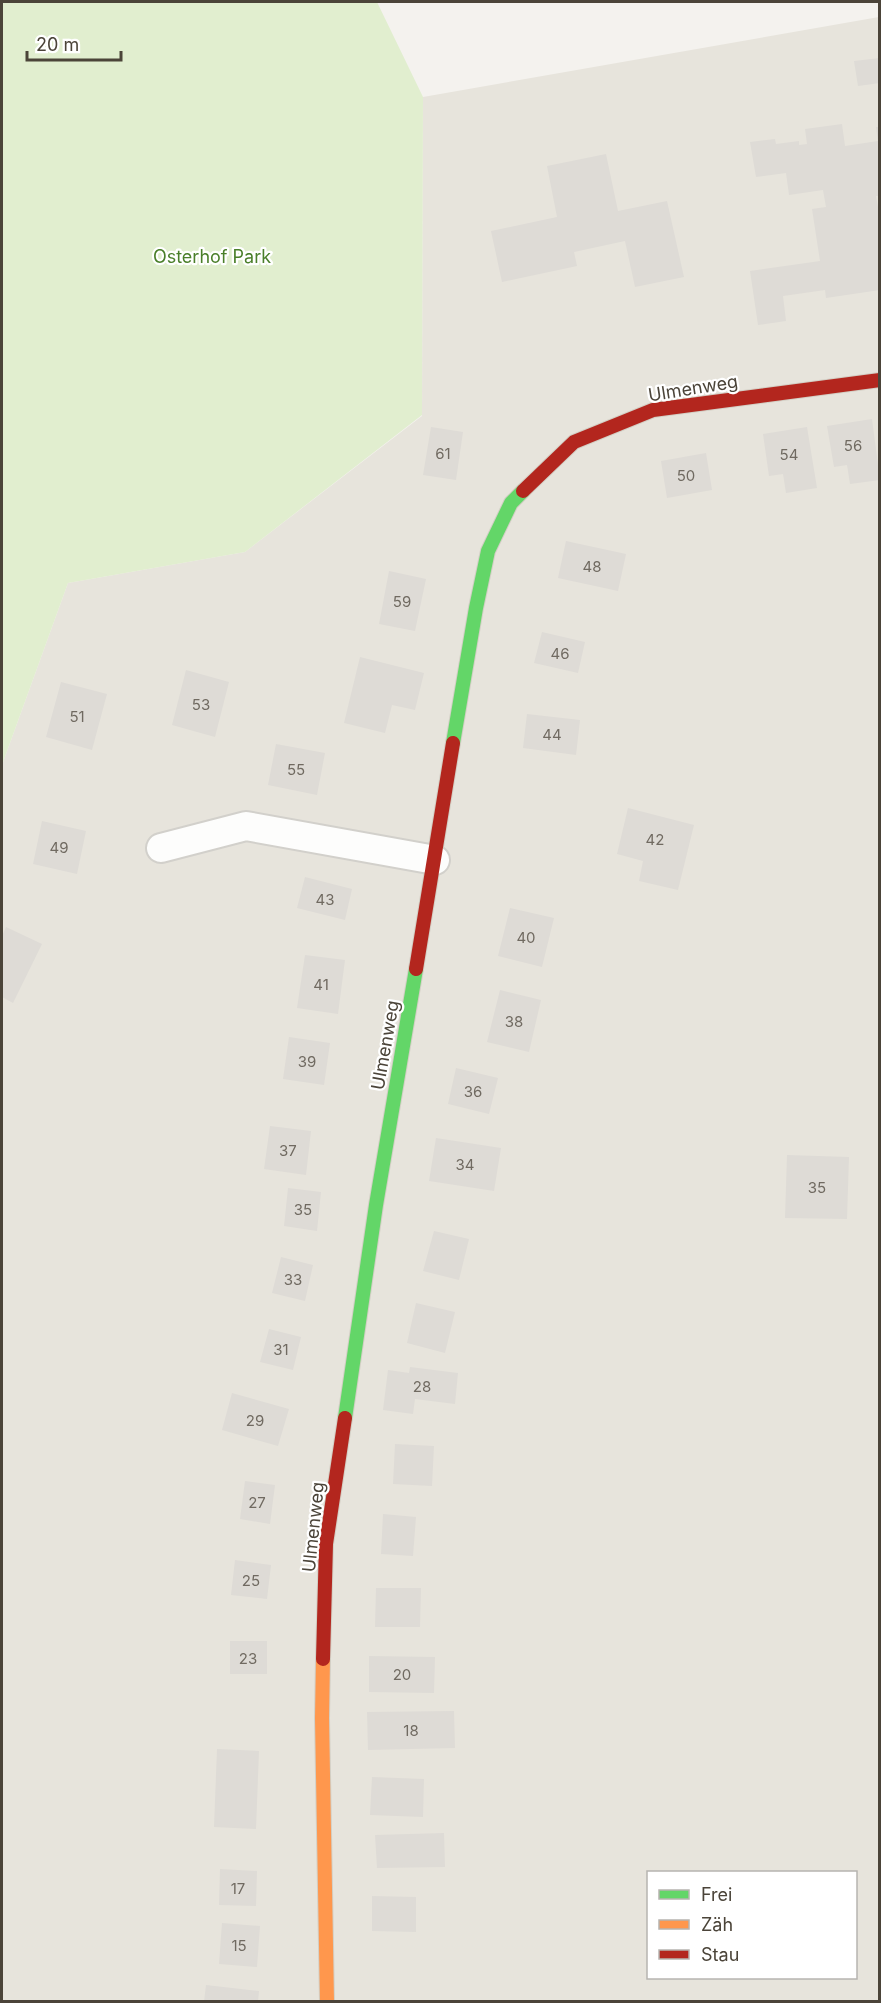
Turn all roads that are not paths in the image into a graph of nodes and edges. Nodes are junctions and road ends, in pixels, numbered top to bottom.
1 (879, 380) edge
2 (161, 848) dead end
3 (435, 861) junction
4 (327, 2001) edge

1 - 3 street, Ulmenweg
2 - 3 street
3 - 4 street, Ulmenweg

